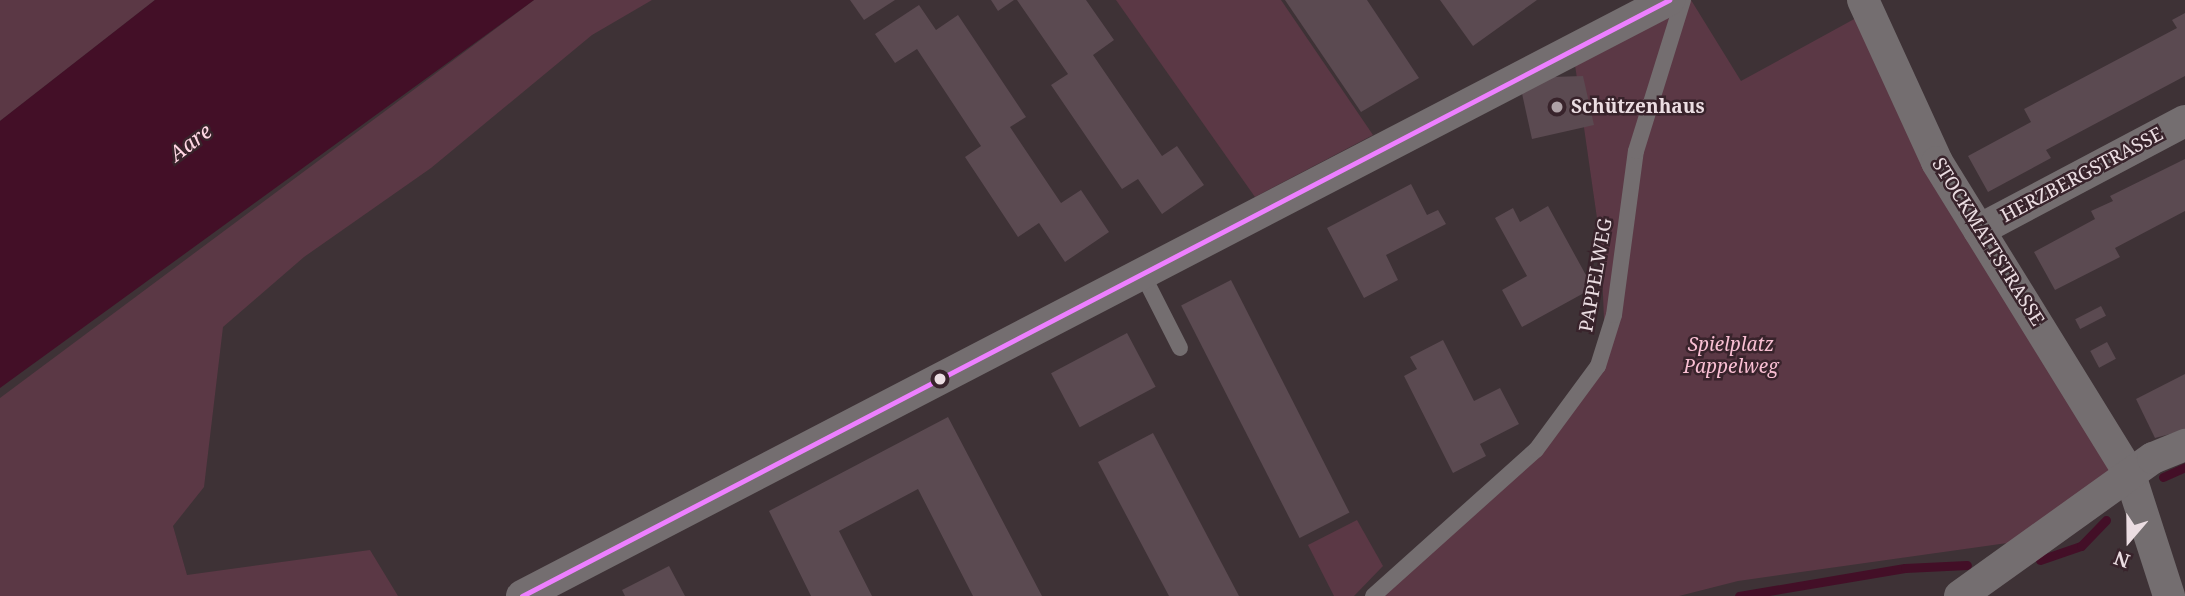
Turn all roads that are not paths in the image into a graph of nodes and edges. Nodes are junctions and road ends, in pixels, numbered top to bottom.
1 (1670, 0) edge
2 (1683, 0) edge
3 (1863, 0) edge
4 (2185, 121) edge
5 (1979, 230) junction
6 (1142, 273) junction
7 (1180, 348) dead end
8 (2185, 445) edge
9 (2130, 475) junction
10 (522, 596) edge
11 (1373, 596) edge
12 (1961, 596) edge
13 (2169, 596) edge

1 - 6 street
2 - 11 lane, PAPPELWEG
3 - 5 street, STOCKMATTSTRASSE
4 - 5 street, HERZBERGSTRASSE
5 - 9 street, STOCKMATTSTRASSE
6 - 7 lane
6 - 10 street
8 - 9 street
9 - 12 street
9 - 13 street, STOCKMATTSTRASSE

